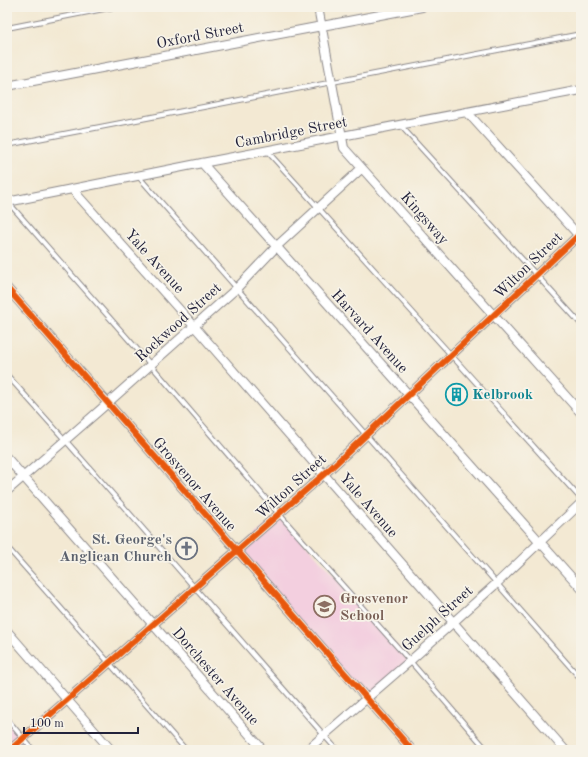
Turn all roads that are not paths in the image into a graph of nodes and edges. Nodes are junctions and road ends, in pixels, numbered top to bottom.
1 (114, 7) edge
2 (318, 7) edge
3 (422, 7) edge
4 (322, 26) junction
5 (7, 28) edge
6 (581, 34) edge
7 (332, 81) junction
8 (7, 86) edge
9 (581, 90) edge
10 (466, 112) junction
11 (401, 126) junction
12 (342, 137) junction
13 (7, 145) edge
14 (267, 152) junction
15 (202, 163) junction
16 (362, 168) junction
17 (137, 176) junction
18 (72, 189) junction
19 (7, 202) edge
20 (319, 208) junction
21 (580, 235) edge
22 (277, 246) junction
23 (537, 275) junction
24 (7, 288) edge
25 (237, 288) junction
26 (493, 316) junction
27 (581, 324) edge
28 (194, 326) junction
29 (451, 356) junction
30 (151, 365) junction
31 (7, 376) edge
32 (409, 396) junction
33 (108, 404) junction
34 (581, 413) edge
35 (365, 435) junction
36 (66, 440) junction
37 (7, 458) edge
38 (324, 475) junction
39 (23, 477) junction
40 (7, 491) edge
41 (581, 499) edge
42 (581, 503) edge
43 (279, 514) junction
44 (539, 542) junction
45 (7, 547) edge
46 (237, 551) junction
47 (497, 583) junction
48 (581, 588) edge
49 (195, 589) junction
50 (453, 622) junction
51 (153, 625) junction
52 (7, 631) edge
53 (410, 661) junction
54 (110, 663) junction
55 (581, 678) edge
56 (367, 698) junction
57 (68, 700) junction
58 (7, 719) edge
59 (324, 735) junction
60 (24, 739) junction
61 (10, 750) edge
62 (33, 750) edge
63 (111, 750) edge
64 (186, 750) edge
65 (263, 750) edge
66 (307, 750) edge
67 (338, 750) edge
68 (412, 750) edge
69 (487, 750) edge
70 (565, 750) edge

1 - 5 lane
2 - 4 street, Kingsway
3 - 4 street, Oxford Street
4 - 7 street, Kingsway
4 - 8 street, Oxford Street
6 - 7 lane
7 - 12 street, Kingsway
7 - 13 lane
9 - 10 street, Cambridge Street
10 - 11 street, Cambridge Street
10 - 21 street
11 - 12 street, Cambridge Street
11 - 23 lane
12 - 14 street, Cambridge Street
12 - 16 street, Kingsway
14 - 15 street, Cambridge Street
14 - 20 lane
15 - 17 street, Cambridge Street
15 - 22 street, Harvard Avenue
16 - 20 street, Rockwood Street
16 - 26 street, Kingsway
17 - 18 street, Cambridge Street
17 - 25 lane
18 - 19 street, Cambridge Street
18 - 28 street, Yale Avenue
19 - 30 lane
20 - 22 street, Rockwood Street
20 - 29 lane
21 - 23 street, Wilton Street
22 - 25 street, Rockwood Street
22 - 32 street, Harvard Avenue
23 - 26 street, Wilton Street
23 - 27 lane
24 - 33 street, Grosvenor Avenue
25 - 28 street, Rockwood Street
25 - 35 lane
26 - 29 street, Wilton Street
26 - 34 street, Kingsway
28 - 30 street, Rockwood Street
28 - 38 street, Yale Avenue
29 - 32 street, Wilton Street
29 - 41 lane
30 - 33 street, Rockwood Street
30 - 43 lane
31 - 36 lane
32 - 35 street, Wilton Street
32 - 44 street, Harvard Avenue
33 - 36 street, Rockwood Street
33 - 46 street, Grosvenor Avenue
35 - 38 street, Wilton Street
35 - 47 lane
36 - 39 street, Rockwood Street
36 - 49 lane
37 - 39 street, Dorchester Avenue
38 - 43 street, Wilton Street
38 - 50 street, Yale Avenue
39 - 40 street, Rockwood Street
39 - 51 street, Dorchester Avenue
42 - 44 street, Guelph Street
43 - 46 street, Wilton Street
43 - 53 lane
44 - 47 street, Guelph Street
44 - 48 street, Harvard Avenue
45 - 54 lane
46 - 49 street, Wilton Street
46 - 56 street, Grosvenor Avenue
47 - 50 street, Guelph Street
47 - 55 lane
49 - 51 street, Wilton Street
49 - 59 lane
50 - 53 street, Guelph Street
50 - 70 street, Yale Avenue
51 - 54 street, Wilton Street
51 - 65 street, Dorchester Avenue
52 - 57 street
53 - 56 street, Guelph Street
53 - 69 lane
54 - 57 street, Wilton Street
54 - 64 lane
56 - 59 street, Guelph Street
56 - 68 street, Grosvenor Avenue
57 - 60 street, Wilton Street
57 - 63 street
58 - 60 lane
59 - 66 street, Guelph Street
59 - 67 lane
60 - 61 street, Wilton Street
60 - 62 lane

